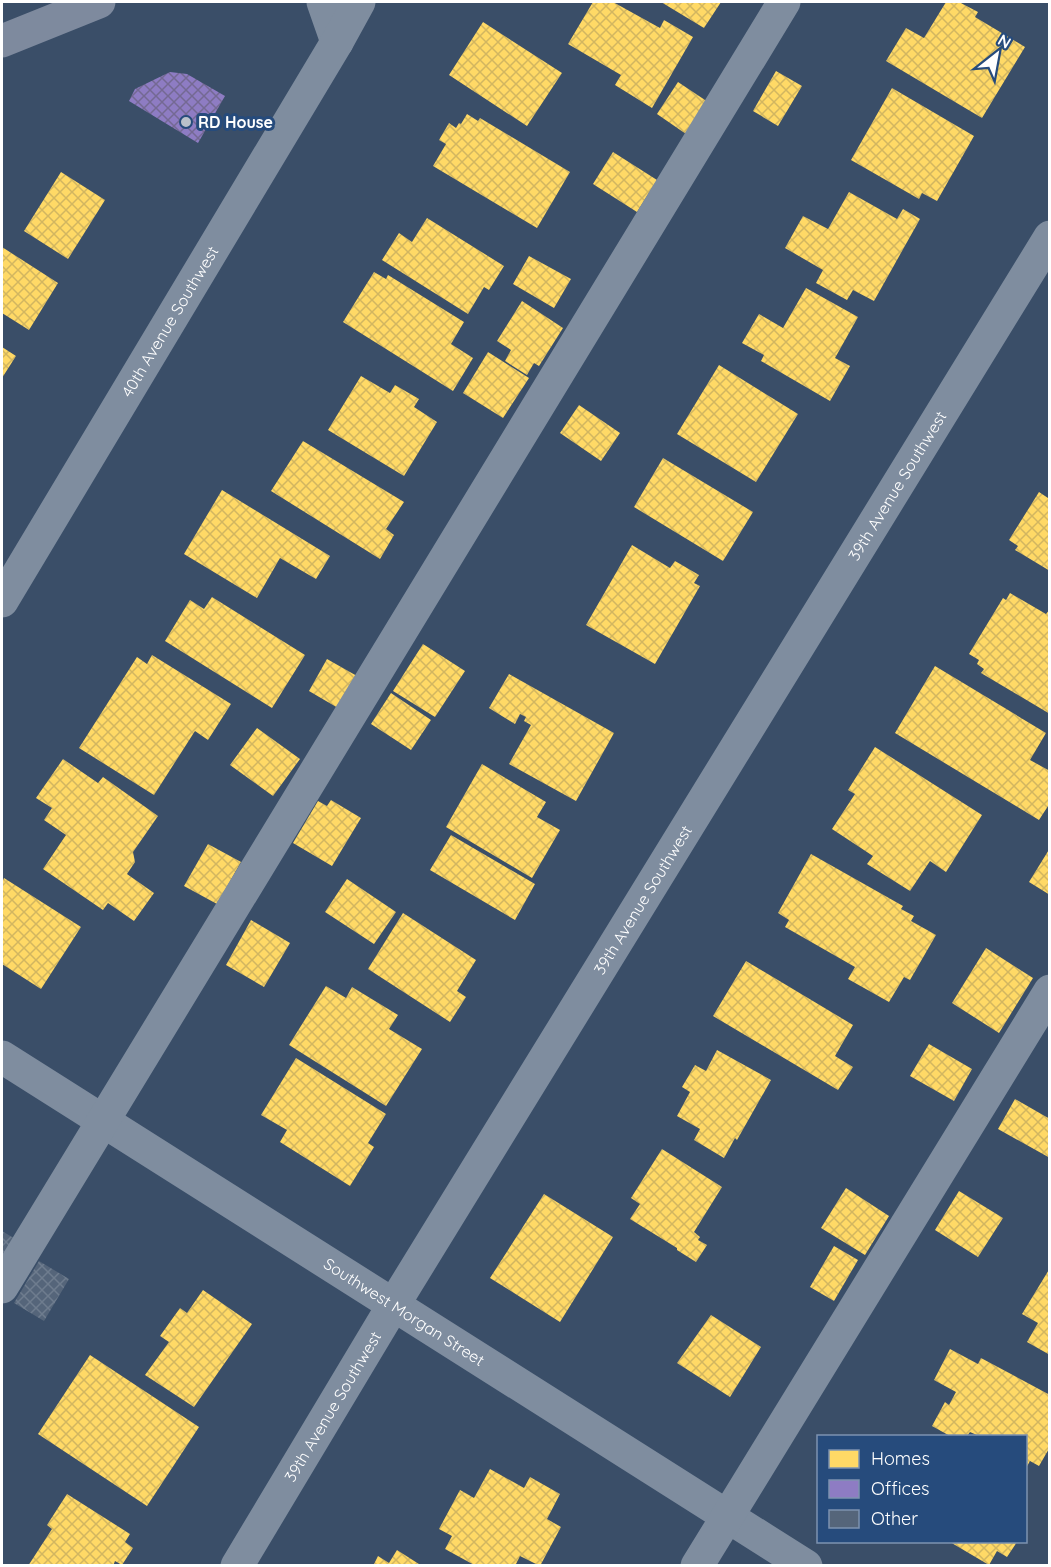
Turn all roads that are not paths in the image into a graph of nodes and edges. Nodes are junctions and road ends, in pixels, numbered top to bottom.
1 (99, 2) edge
2 (323, 2) edge
3 (359, 2) edge
4 (784, 2) edge
5 (2, 41) edge
6 (337, 42) junction
7 (1050, 237) edge
8 (2, 600) edge
9 (1050, 991) edge
10 (2, 1057) edge
11 (102, 1121) junction
12 (2, 1287) edge
13 (394, 1305) junction
14 (728, 1516) junction
15 (237, 1566) edge
16 (697, 1566) edge
17 (806, 1566) edge

1 - 5 main road
2 - 6 street
3 - 6 street, 40th Avenue Southwest
4 - 11 street
6 - 8 street, 40th Avenue Southwest
7 - 13 street, 39th Avenue Southwest
9 - 14 street
10 - 11 street, Southwest Morgan Street
11 - 12 street
11 - 13 street, Southwest Morgan Street
13 - 14 street, Southwest Morgan Street
13 - 15 street, 39th Avenue Southwest
14 - 16 street
14 - 17 street, Southwest Morgan Street

